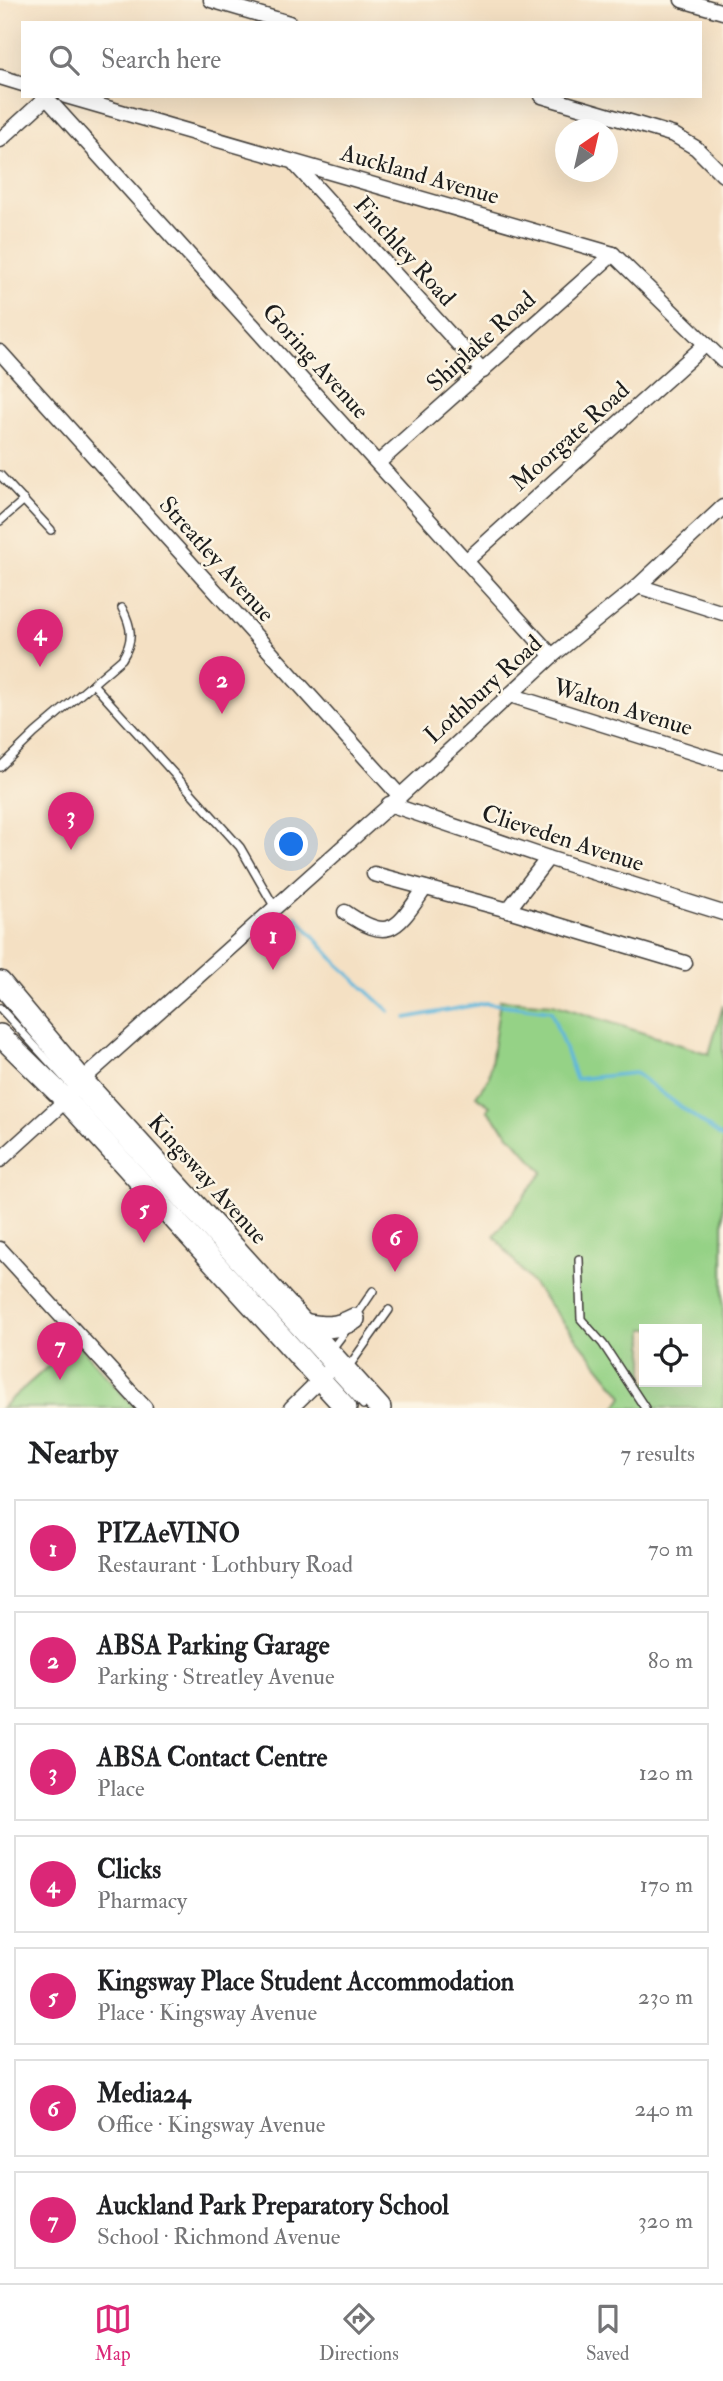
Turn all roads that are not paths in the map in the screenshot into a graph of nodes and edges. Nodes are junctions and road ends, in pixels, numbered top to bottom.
1 (211, 0) edge
2 (681, 0) edge
3 (723, 12) edge
4 (282, 21) edge
5 (0, 77) edge
6 (21, 82) edge
7 (45, 98) edge
8 (47, 98) edge
9 (73, 98) edge
10 (549, 98) edge
11 (0, 140) edge
12 (294, 163) junction
13 (723, 174) edge
14 (613, 254) junction
15 (706, 344) junction
16 (0, 352) edge
17 (723, 362) edge
18 (483, 370) junction
19 (378, 463) junction
20 (0, 475) edge
21 (24, 500) junction
22 (723, 507) edge
23 (0, 521) edge
24 (51, 530) dead end
25 (466, 561) junction
26 (638, 586) junction
27 (122, 608) dead end
28 (723, 613) edge
29 (552, 656) junction
30 (93, 684) junction
31 (510, 695) junction
32 (723, 762) edge
33 (0, 766) edge
34 (395, 800) junction
35 (548, 858) junction
36 (374, 874) dead end
37 (425, 888) junction
38 (274, 906) junction
39 (508, 910) junction
40 (345, 912) dead end
41 (723, 913) edge
42 (685, 962) dead end
43 (0, 982) edge
44 (0, 1008) edge
45 (0, 1035) edge
46 (74, 1090) junction
47 (0, 1160) edge
48 (0, 1249) edge
49 (579, 1259) dead end
50 (373, 1291) dead end
51 (389, 1310) dead end
52 (354, 1318) junction
53 (304, 1324) junction
54 (333, 1367) junction
55 (145, 1408) edge
56 (290, 1408) edge
57 (346, 1408) edge
58 (366, 1408) edge
59 (380, 1408) edge
60 (645, 1408) edge

1 - 4 street
2 - 3 street
5 - 6 street
7 - 11 street
8 - 19 street, Goring Avenue
9 - 12 street, Auckland Avenue
10 - 13 street
12 - 14 street, Auckland Avenue
12 - 18 street, Finchley Road
14 - 15 street, Auckland Avenue
14 - 18 street, Shiplake Road
15 - 17 street, Auckland Avenue
15 - 25 street, Moorgate Road
16 - 34 street, Streatley Avenue
18 - 19 street, Shiplake Road
19 - 25 street, Goring Avenue
20 - 21 lane
21 - 23 lane
21 - 24 lane
22 - 26 street, Lothbury Road
25 - 29 street, Goring Avenue
26 - 28 street
26 - 29 street, Lothbury Road
27 - 30 lane
29 - 31 street, Lothbury Road
30 - 33 lane
30 - 38 lane
31 - 32 street, Walton Avenue
31 - 34 street, Lothbury Road
34 - 35 street, Clieveden Avenue
34 - 38 street, Lothbury Road
35 - 39 street
35 - 41 street, Clieveden Avenue
36 - 37 street
37 - 39 street
37 - 40 street
38 - 46 street, Lothbury Road
39 - 42 street
43 - 46 main road, Kingsway Avenue
44 - 46 lane
45 - 46 main road, Kingsway Avenue
46 - 47 street, Lothbury Road
46 - 53 main road, Kingsway Avenue
46 - 54 main road, Kingsway Avenue
48 - 55 street
49 - 60 lane
50 - 52 lane
51 - 54 lane
52 - 53 main road
52 - 54 lane
53 - 54 main road, Kingsway Avenue
54 - 56 street
54 - 57 main road, Kingsway Avenue
54 - 58 lane
54 - 59 main road, Kingsway Avenue

